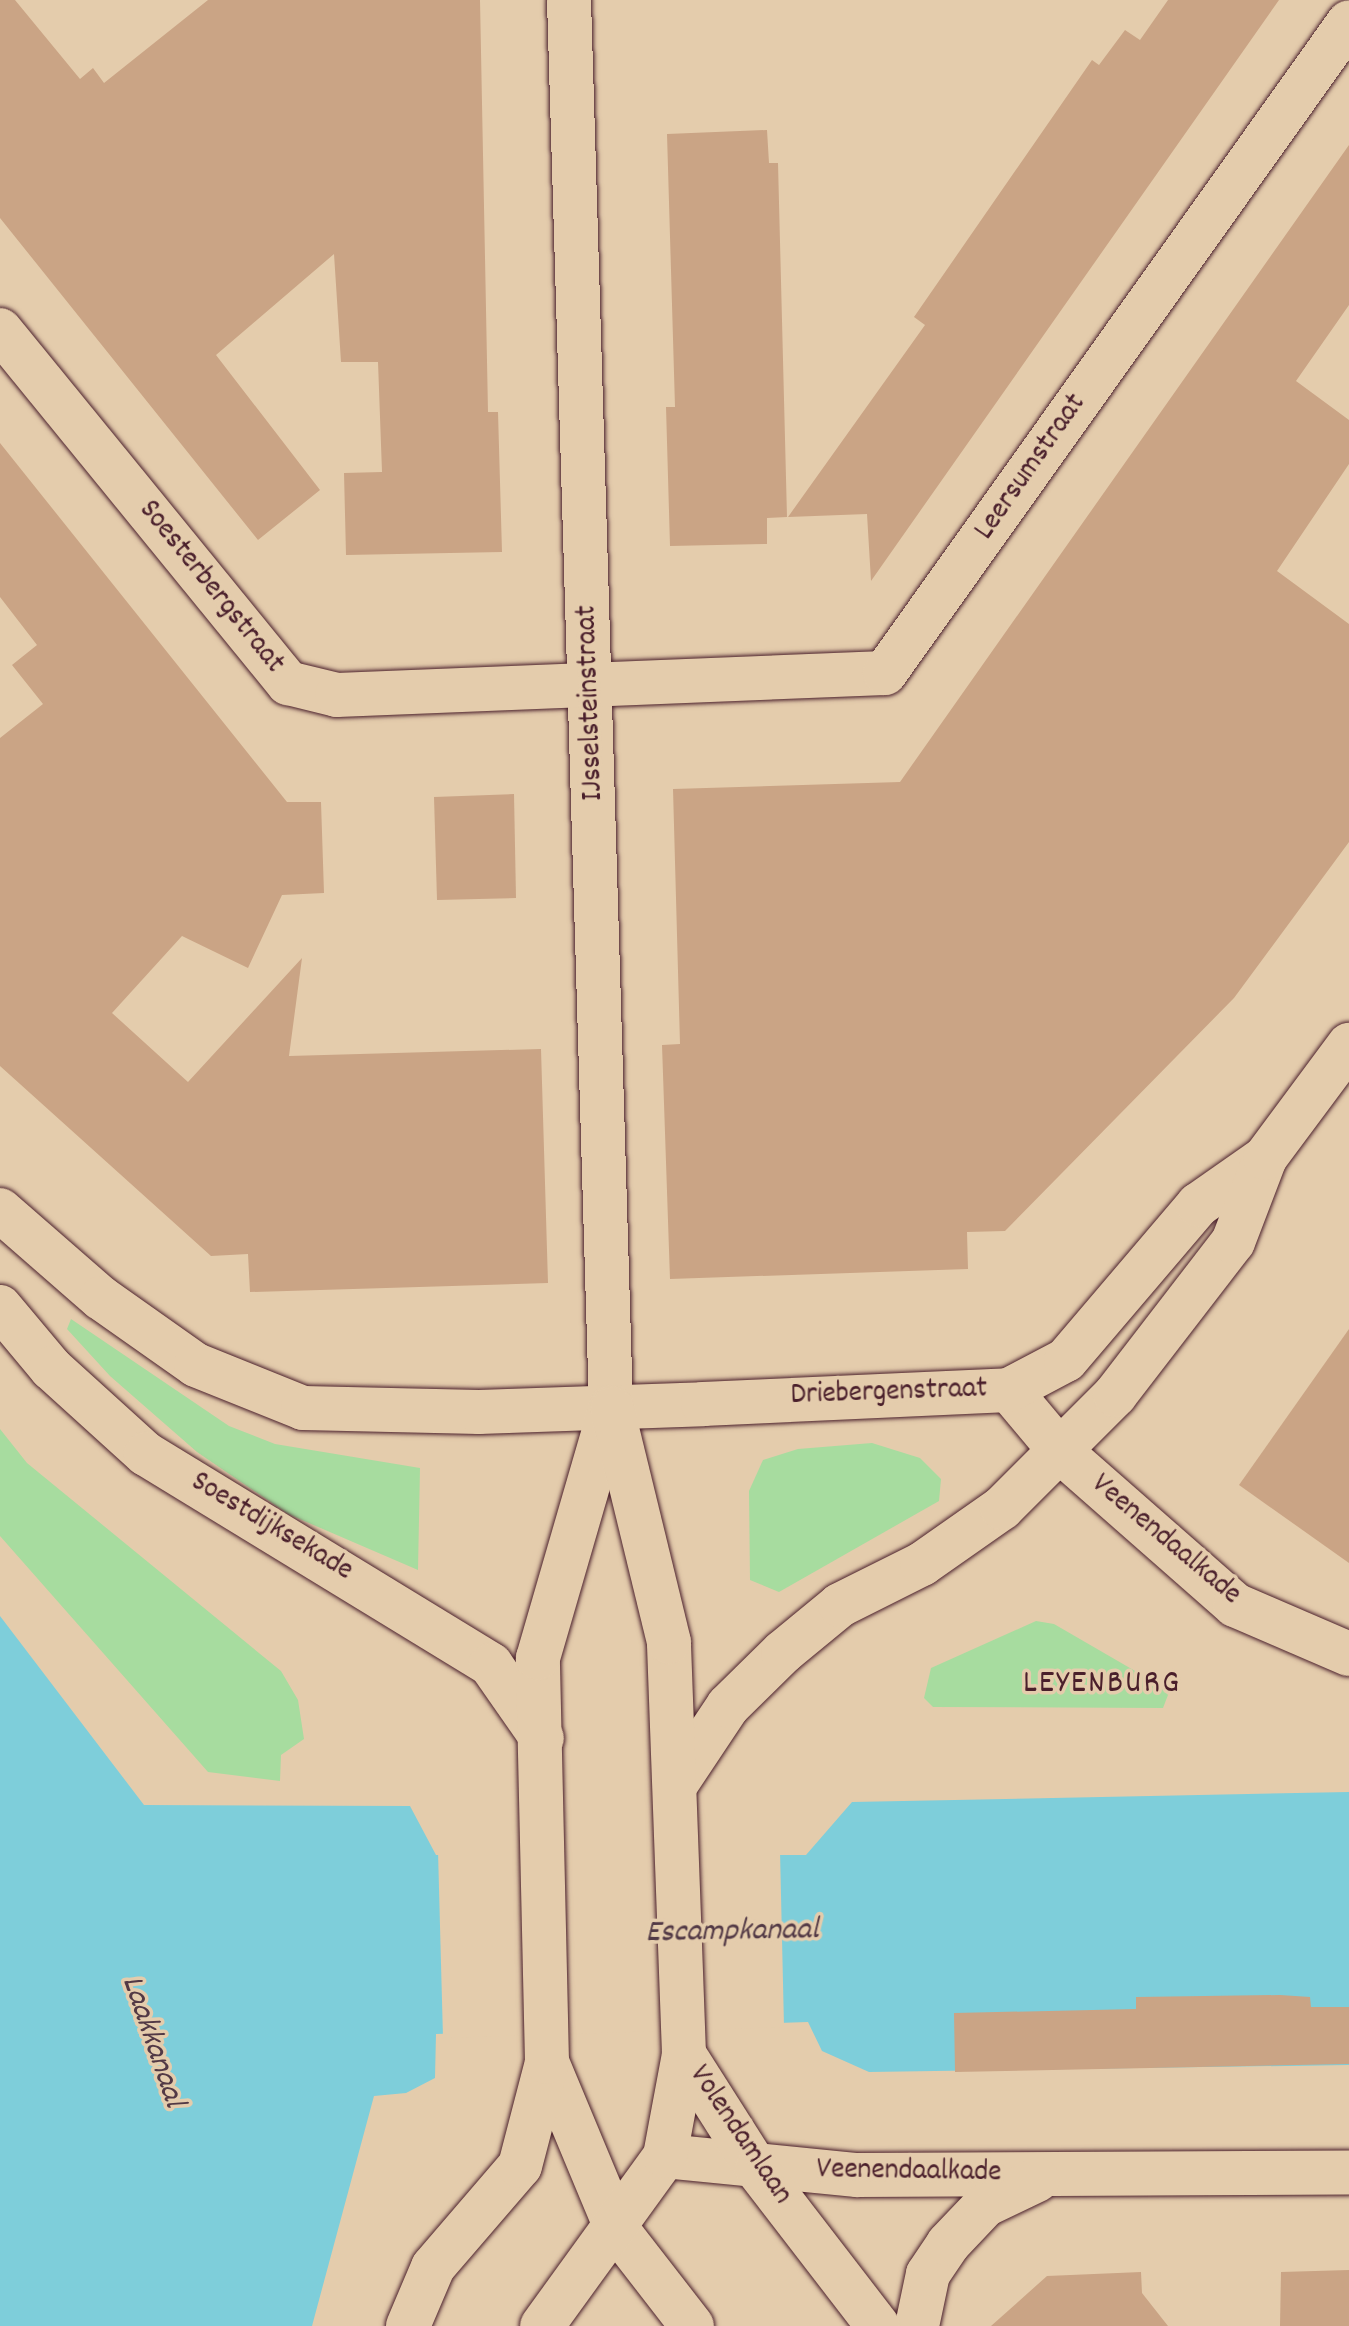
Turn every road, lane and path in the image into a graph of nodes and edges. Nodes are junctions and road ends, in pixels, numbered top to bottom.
1 (569, 0) edge
2 (1349, 22) edge
3 (0, 330) edge
4 (592, 683) junction
5 (1349, 1045) edge
6 (1265, 1158) junction
7 (0, 1210) edge
8 (0, 1307) edge
9 (1009, 1390) junction
10 (611, 1407) junction
11 (1061, 1452) junction
12 (1349, 1654) edge
13 (544, 1741) junction
14 (678, 1797) junction
15 (683, 2045) junction
16 (547, 2052) junction
17 (665, 2156) junction
18 (757, 2169) junction
19 (1349, 2172) edge
20 (1058, 2174) junction
21 (616, 2228) junction
22 (868, 2322) edge
23 (408, 2326) edge
24 (542, 2326) edge
25 (692, 2326) edge
26 (917, 2326) edge

1 - 4 street, IJsselsteinstraat
2 - 4 street, Leersumstraat
3 - 4 street, Soesterbergstraat
4 - 10 street, IJsselsteinstraat
5 - 6 street, Driebergenstraat
6 - 9 street, Driebergenstraat
6 - 11 street, Driebergenstraat
7 - 10 street
8 - 13 street, Soestdijksekade
9 - 10 street, Driebergenstraat
9 - 11 street, Veenendaalkade
10 - 13 street
10 - 14 street
11 - 12 street, Veenendaalkade
11 - 14 street
13 - 16 street
14 - 15 street
15 - 17 street, Volendamlaan
15 - 18 street, Volendamlaan
16 - 21 street
16 - 23 street
17 - 18 street, Veenendaalkade
17 - 21 street, Volendamlaan
18 - 20 street, Veenendaalkade
18 - 22 street, Volendamlaan
19 - 20 street, Veenendaalkade
20 - 26 street, Veenendaalkade
21 - 24 street
21 - 25 street

